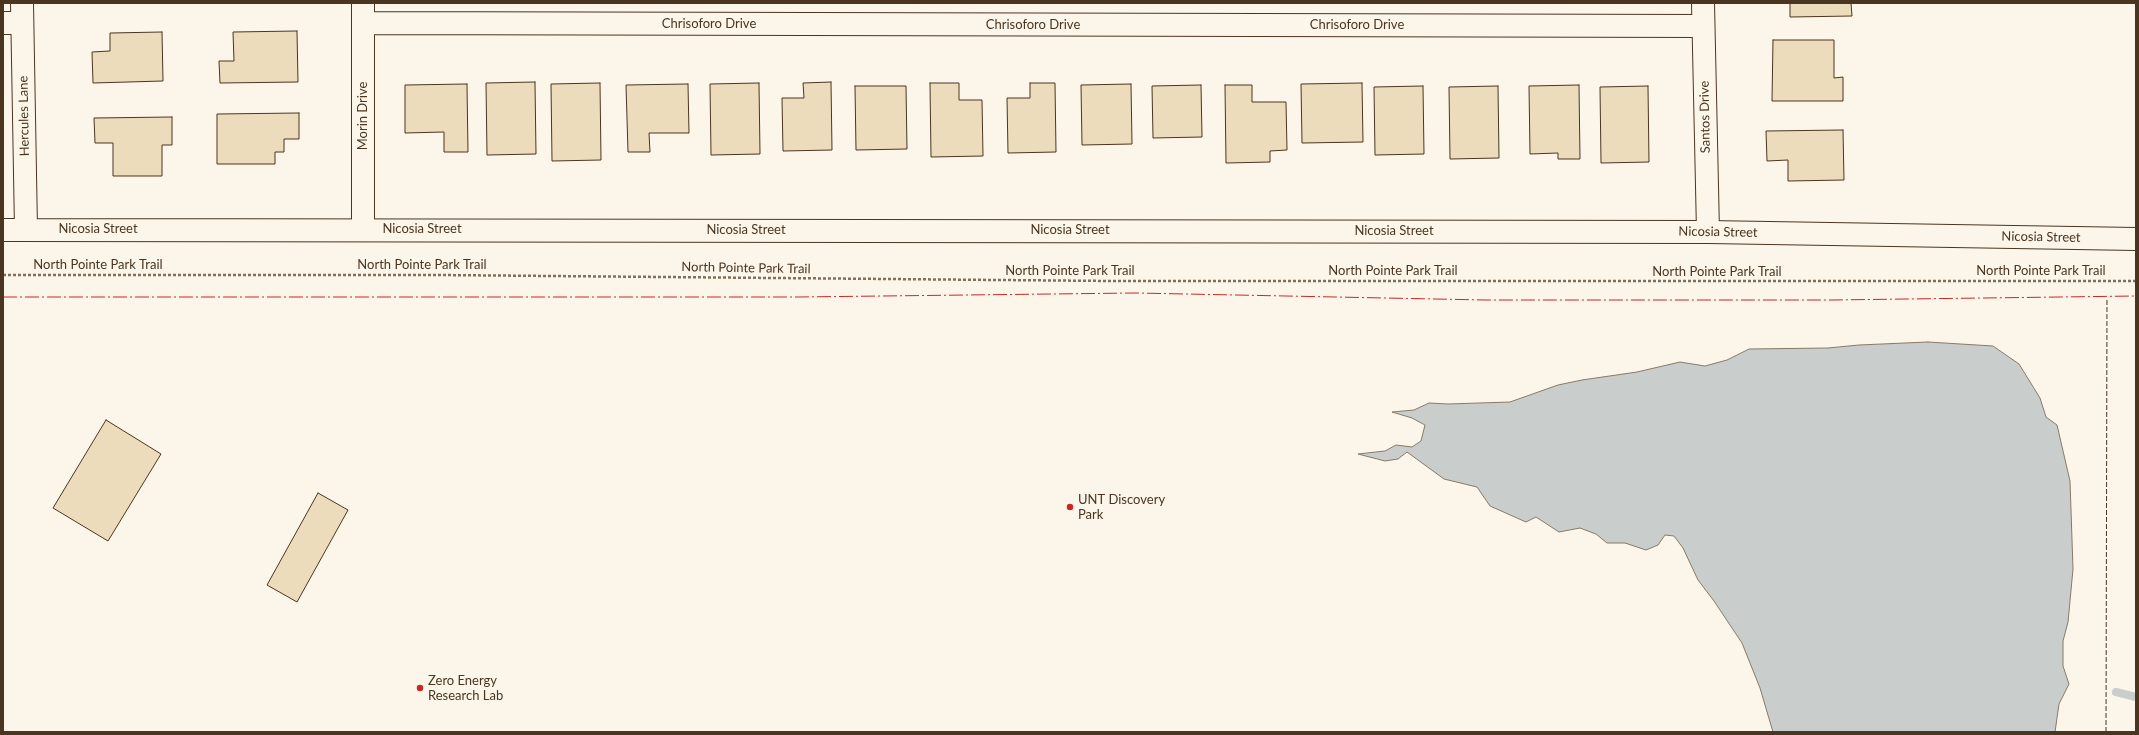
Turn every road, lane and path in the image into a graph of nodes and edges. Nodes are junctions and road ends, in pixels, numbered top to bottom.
1 (1704, 3) edge
2 (363, 13) edge
3 (16, 16) edge
4 (1703, 26) junction
5 (363, 229) junction
6 (3, 230) edge
7 (26, 230) junction
8 (1708, 232) junction
9 (2136, 239) edge
10 (3, 275) edge
11 (2136, 281) edge

1 - 4 street, Santos Drive
2 - 4 street, Chrisoforo Drive
2 - 5 street, Morin Drive
3 - 7 street, Hercules Lane
4 - 8 street, Santos Drive
5 - 7 street, Nicosia Street
5 - 8 street, Nicosia Street
6 - 7 street, Nicosia Street
8 - 9 street, Nicosia Street
10 - 11 path, North Pointe Park Trail

